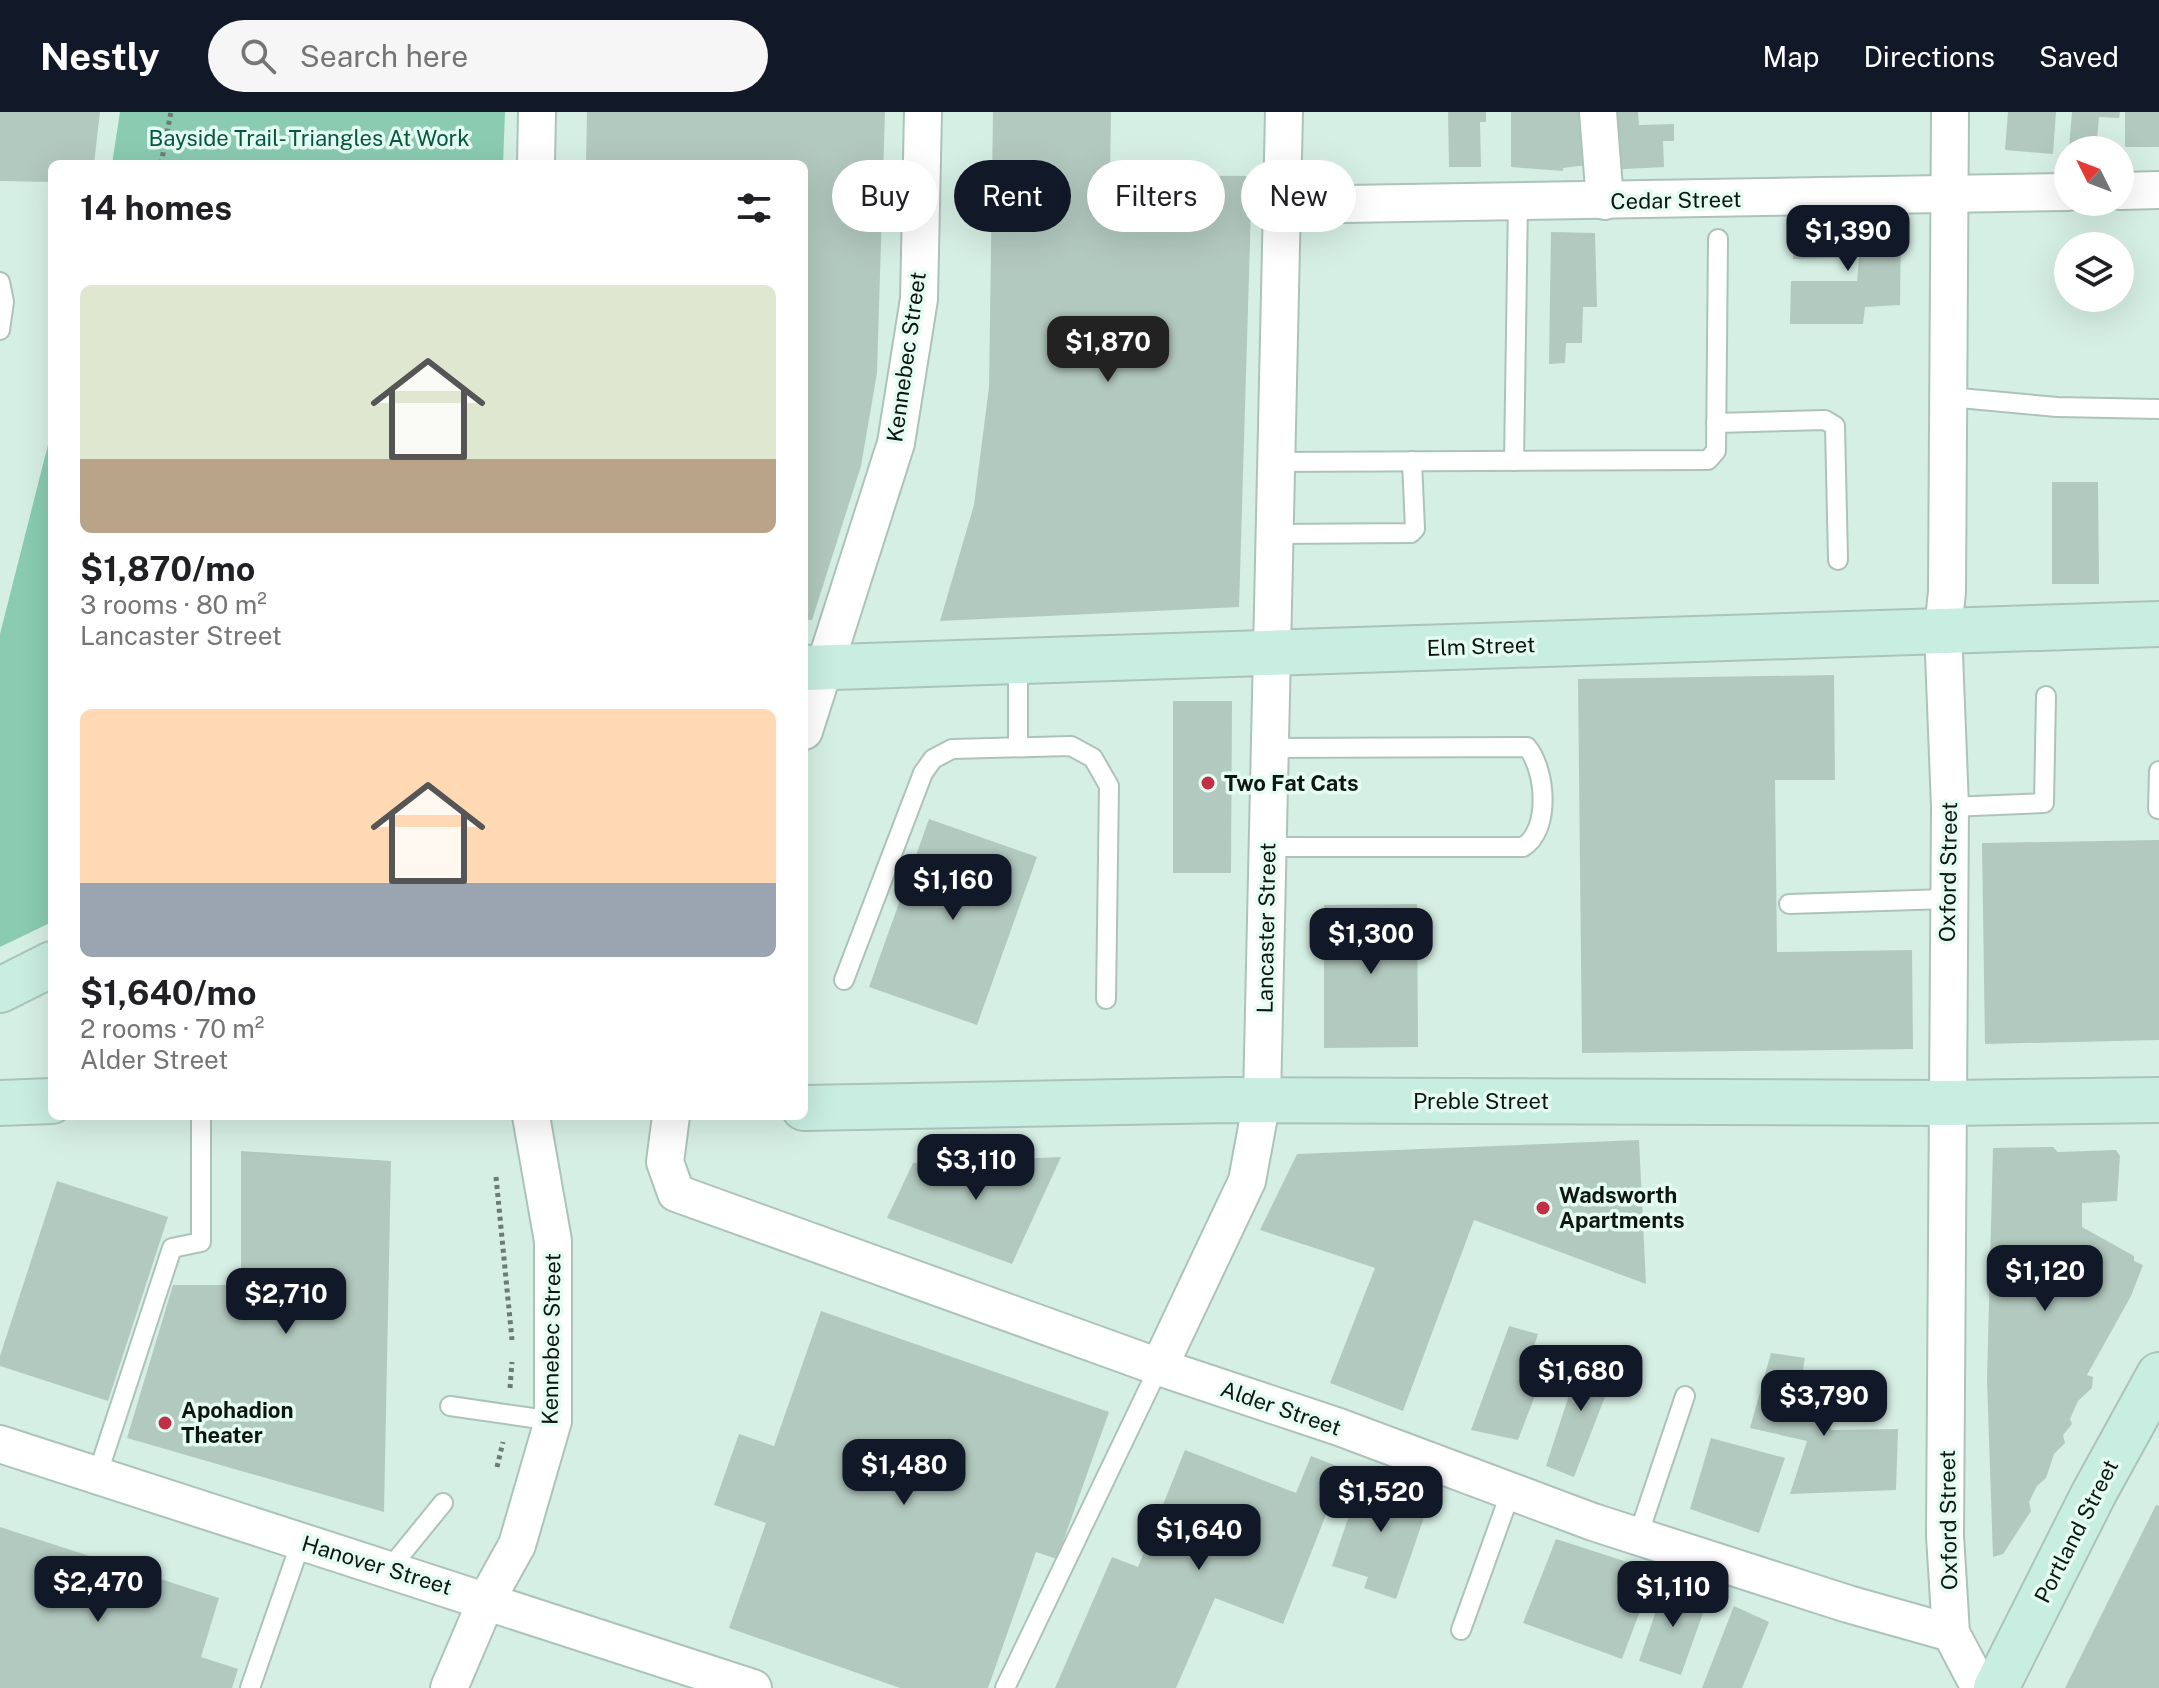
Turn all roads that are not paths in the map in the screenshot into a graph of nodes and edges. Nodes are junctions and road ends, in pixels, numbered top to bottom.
1 (537, 112) edge
2 (923, 112) edge
3 (1284, 112) edge
4 (1598, 112) edge
5 (1950, 112) edge
6 (536, 160) edge
7 (1284, 160) edge
8 (2159, 190) edge
9 (2134, 191) edge
10 (2054, 192) edge
11 (1948, 195) junction
12 (1605, 201) junction
13 (1518, 202) junction
14 (1356, 204) edge
15 (1283, 232) edge
16 (1718, 239) dead end
17 (0, 282) edge
18 (0, 330) edge
19 (1949, 397) junction
20 (2159, 409) edge
21 (1716, 423) junction
22 (1412, 461) junction
23 (1514, 461) junction
24 (1278, 462) junction
25 (1277, 534) junction
26 (1838, 560) dead end
27 (2159, 624) edge
28 (1943, 629) junction
29 (2159, 634) edge
30 (1273, 653) junction
31 (1018, 662) junction
32 (815, 668) edge
33 (2046, 696) dead end
34 (808, 708) edge
35 (1018, 747) junction
36 (1270, 748) junction
37 (2159, 771) edge
38 (1950, 807) junction
39 (2158, 809) edge
40 (1268, 847) junction
41 (1947, 899) junction
42 (1789, 904) dead end
43 (48, 966) edge
44 (844, 980) dead end
45 (0, 990) edge
46 (1106, 999) dead end
47 (1262, 1100) junction
48 (2159, 1100) edge
49 (48, 1101) edge
50 (0, 1103) edge
51 (1949, 1103) junction
52 (808, 1108) edge
53 (201, 1120) edge
54 (532, 1120) edge
55 (670, 1120) edge
56 (1159, 1367) junction
57 (2159, 1375) edge
58 (1685, 1396) dead end
59 (450, 1406) dead end
60 (553, 1421) junction
61 (0, 1444) edge
62 (97, 1476) junction
63 (1511, 1491) junction
64 (443, 1503) dead end
65 (1638, 1536) junction
66 (301, 1542) junction
67 (390, 1568) junction
68 (487, 1599) junction
69 (1461, 1630) dead end
70 (1951, 1633) junction
71 (250, 1688) edge
72 (449, 1688) edge
73 (753, 1688) edge
74 (1005, 1688) edge
75 (1980, 1688) edge
76 (1996, 1688) edge

1 - 6 street
2 - 32 street, Kennebec Street
3 - 7 street, Lancaster Street
4 - 12 street
5 - 11 street, Oxford Street
8 - 9 street
10 - 11 street, Cedar Street
11 - 12 street, Cedar Street
11 - 19 street, Oxford Street
12 - 13 street, Cedar Street
13 - 14 street, Cedar Street
13 - 23 lane
15 - 24 street, Lancaster Street
16 - 21 lane
17 - 18 lane
19 - 20 lane
19 - 28 street, Oxford Street
21 - 23 lane
21 - 26 lane
22 - 23 lane
22 - 24 lane
22 - 25 lane
24 - 25 street, Lancaster Street
25 - 30 street, Lancaster Street
27 - 28 main road, Elm Street
27 - 29 lane
28 - 30 main road, Elm Street
28 - 38 street, Oxford Street
30 - 31 main road, Elm Street
30 - 36 street, Lancaster Street
31 - 32 main road, Elm Street
31 - 35 lane
32 - 34 street, Kennebec Street
33 - 38 lane
35 - 44 lane
35 - 46 lane
36 - 40 street, Lancaster Street
36 - 40 lane
37 - 39 lane
38 - 41 street, Oxford Street
40 - 47 street, Lancaster Street
41 - 42 lane
41 - 51 street, Oxford Street
43 - 45 main road
47 - 51 main road, Preble Street
47 - 52 main road, Preble Street
47 - 56 street, Lancaster Street
48 - 51 main road, Preble Street
49 - 50 main road
51 - 70 street, Oxford Street
53 - 62 lane
54 - 60 street, Kennebec Street
55 - 56 street, Alder Street
56 - 63 street, Alder Street
56 - 74 lane, Lancaster Street
57 - 76 main road, Portland Street
58 - 65 lane
59 - 60 lane
60 - 68 street, Kennebec Street
61 - 62 street, Hanover Street
62 - 66 street, Hanover Street
63 - 65 street, Alder Street
63 - 69 lane
64 - 67 lane
65 - 70 street, Alder Street
66 - 67 street, Hanover Street
66 - 71 lane
67 - 68 street, Hanover Street
68 - 72 street, Kennebec Street
68 - 73 street, Hanover Street
70 - 75 street

